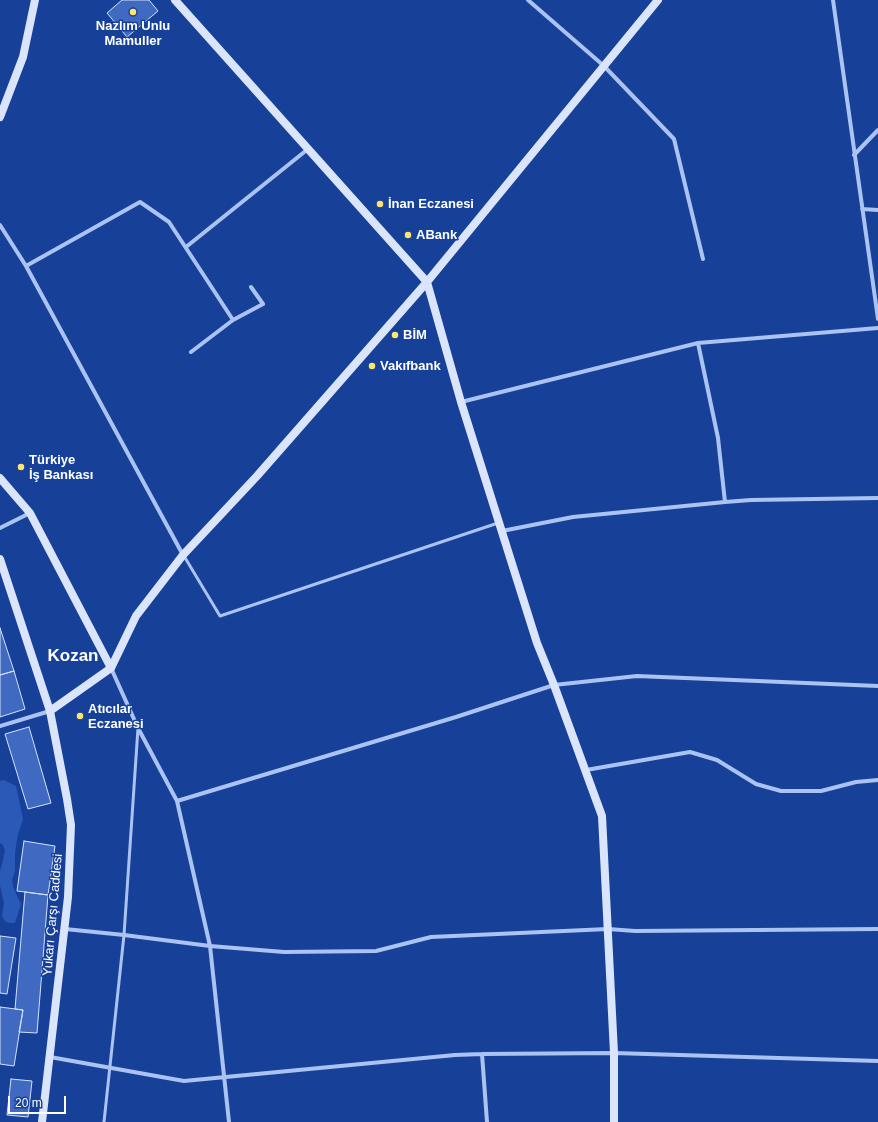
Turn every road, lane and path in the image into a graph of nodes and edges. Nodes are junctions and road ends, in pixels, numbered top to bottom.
1 (35, 0) edge
2 (175, 0) edge
3 (528, 0) edge
4 (658, 0) edge
5 (832, 0) edge
6 (604, 66) junction
7 (0, 117) edge
8 (878, 130) edge
9 (308, 149) junction
10 (854, 155) junction
11 (862, 209) junction
12 (878, 210) edge
13 (0, 225) edge
14 (186, 247) junction
15 (703, 259) dead end
16 (26, 266) junction
17 (427, 282) junction
18 (251, 287) dead end
19 (878, 319) edge
20 (233, 320) junction
21 (878, 328) edge
22 (698, 343) junction
23 (191, 352) dead end
24 (461, 402) junction
25 (0, 478) edge
26 (878, 498) edge
27 (725, 502) junction
28 (30, 513) junction
29 (499, 522) junction
30 (0, 528) edge
31 (502, 531) junction
32 (183, 555) junction
33 (0, 559) edge
34 (111, 668) junction
35 (554, 684) junction
36 (878, 686) edge
37 (50, 711) junction
38 (0, 726) edge
39 (138, 728) junction
40 (586, 770) junction
41 (878, 780) edge
42 (177, 801) junction
43 (65, 929) junction
44 (608, 929) junction
45 (878, 929) edge
46 (124, 935) junction
47 (210, 946) junction
48 (614, 1052) junction
49 (482, 1054) junction
50 (50, 1058) junction
51 (878, 1061) edge
52 (111, 1068) junction
53 (224, 1076) junction
54 (42, 1122) edge
55 (104, 1122) edge
56 (229, 1122) edge
57 (487, 1122) edge
58 (614, 1122) edge

1 - 7 main road
2 - 9 main road
3 - 6 street
4 - 6 main road
5 - 10 street
6 - 15 street
6 - 17 main road
8 - 10 street
9 - 14 street
9 - 17 main road
10 - 11 street
11 - 12 street
11 - 19 street
13 - 16 street
14 - 16 street
14 - 20 street
16 - 32 street
17 - 24 main road
17 - 32 main road
18 - 20 street
20 - 23 street
21 - 22 street
22 - 24 street
22 - 27 street
24 - 29 main road
25 - 28 main road
26 - 27 street
27 - 31 street
28 - 30 street
28 - 34 main road
29 - 31 main road
29 - 32 lane
31 - 35 main road
32 - 34 main road
33 - 37 main road, Yukarı Çarşı Caddesi
34 - 37 main road
34 - 39 street
35 - 36 street
35 - 40 main road
35 - 42 street
37 - 38 street
37 - 43 main road, Yukarı Çarşı Caddesi
39 - 42 street
39 - 46 lane
40 - 41 street
40 - 44 main road
42 - 47 street
43 - 46 street
43 - 50 main road, Yukarı Çarşı Caddesi
44 - 45 street
44 - 47 street
44 - 48 main road
46 - 47 street
46 - 52 lane
47 - 53 street
48 - 49 street
48 - 51 street
48 - 58 main road
49 - 53 street
49 - 57 street
50 - 52 street
50 - 54 main road, Yukarı Çarşı Caddesi
52 - 53 street
52 - 55 lane
53 - 56 street

